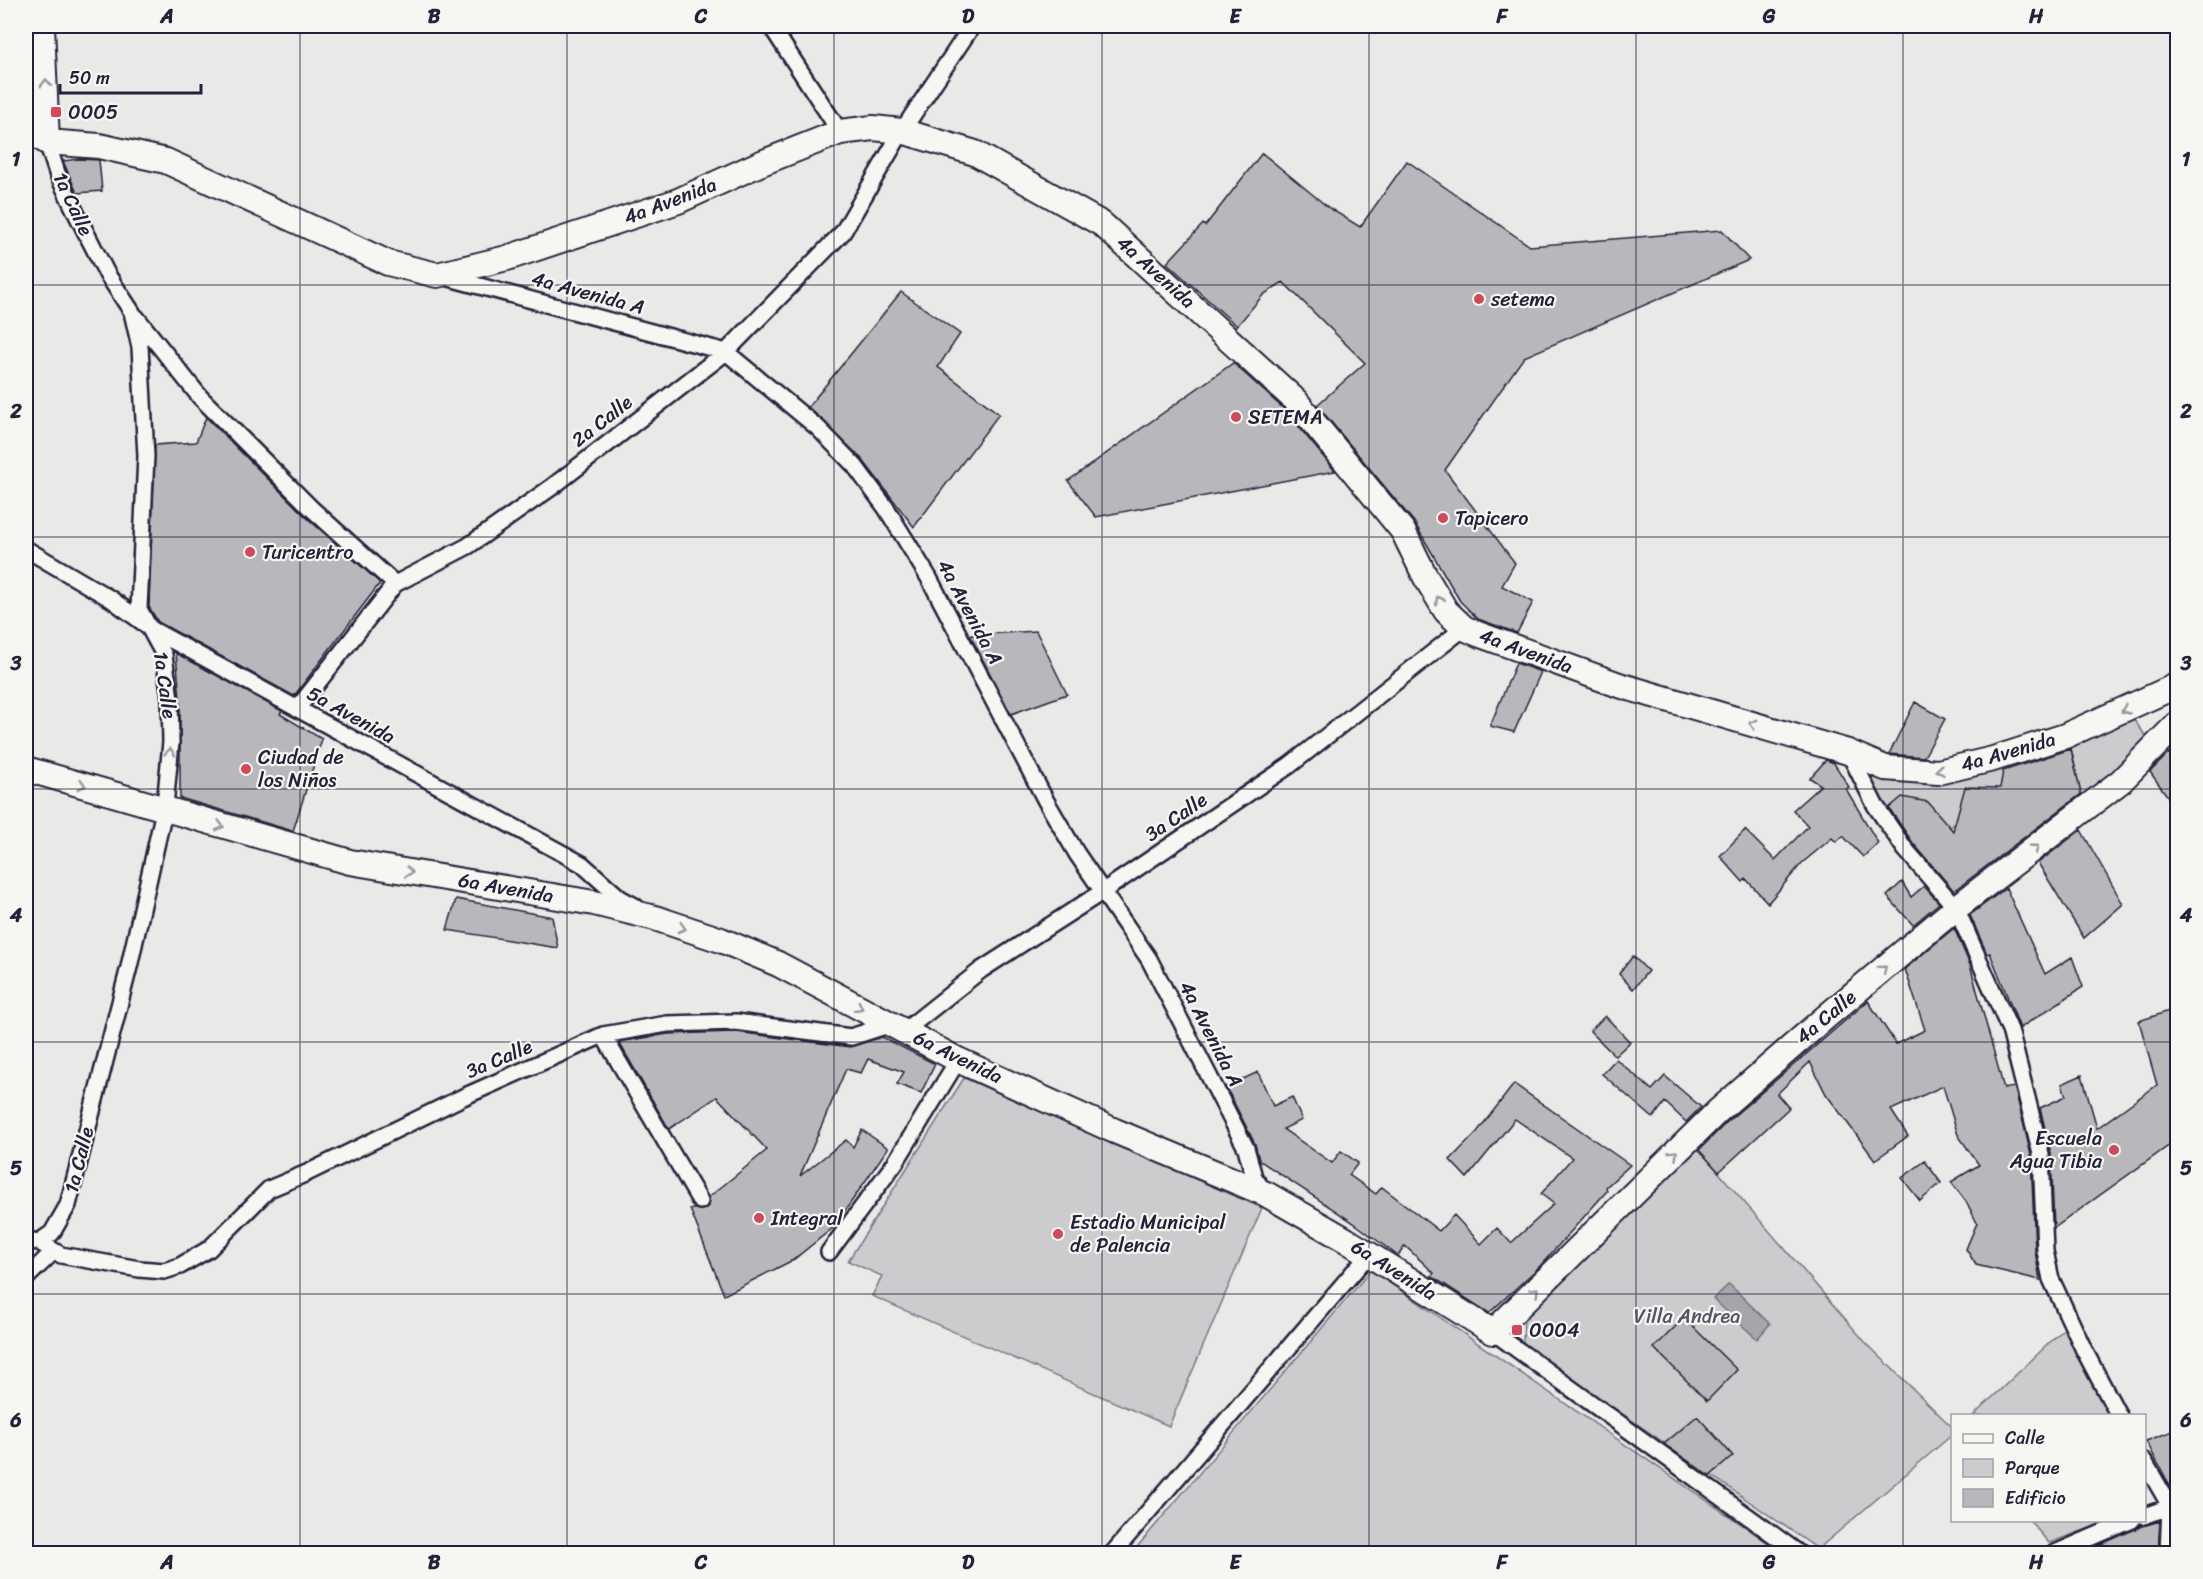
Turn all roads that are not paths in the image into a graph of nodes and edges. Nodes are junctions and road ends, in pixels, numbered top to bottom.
1 (42, 26) edge
2 (771, 26) edge
3 (972, 26) edge
4 (26, 128) edge
5 (902, 131) junction
6 (840, 132) junction
7 (48, 142) junction
8 (437, 275) junction
9 (132, 312) junction
10 (726, 352) junction
11 (26, 549) edge
12 (395, 584) junction
13 (1464, 628) junction
14 (153, 630) junction
15 (2178, 685) edge
16 (297, 709) junction
17 (2178, 723) edge
18 (1848, 752) junction
19 (26, 770) edge
20 (164, 810) junction
21 (1102, 892) junction
22 (1956, 908) junction
23 (655, 918) junction
24 (898, 1028) junction
25 (603, 1035) junction
26 (958, 1060) junction
27 (1266, 1194) junction
28 (700, 1201) dead end
29 (32, 1241) edge
30 (53, 1251) junction
31 (829, 1252) dead end
32 (1369, 1254) junction
33 (26, 1278) edge
34 (1493, 1332) junction
35 (2118, 1414) edge
36 (2146, 1463) edge
37 (2174, 1505) edge
38 (2146, 1516) edge
39 (2130, 1522) edge
40 (1112, 1554) edge
41 (1800, 1554) edge
42 (2053, 1554) edge
43 (2168, 1554) edge

7 -> 1 main road, 1a Calle
2 - 6 street
3 - 5 street, 2a Calle
4 - 7 main road, 4a Avenida
5 - 6 main road, 4a Avenida
5 - 10 street, 2a Calle
13 -> 5 main road, 4a Avenida
6 - 8 main road, 4a Avenida
7 - 8 main road, 4a Avenida
7 - 9 street, 1a Calle
8 - 10 street, 4a Avenida A
9 - 12 street
9 - 14 street, 1a Calle
10 - 12 street, 2a Calle
10 - 21 street, 4a Avenida A
11 - 14 street, 5a Avenida
12 - 16 street, 2a Calle
18 -> 13 main road, 4a Avenida
13 - 21 street, 3a Calle
14 - 16 street, 5a Avenida
20 -> 14 street, 1a Calle
15 -> 18 main road, 4a Avenida
16 - 23 street, 5a Avenida
22 -> 17 main road, 4a Calle
18 - 22 street
19 -> 20 main road, 6a Avenida
20 -> 23 main road, 6a Avenida
20 - 29 street, 1a Calle
21 - 24 street, 3a Calle
21 - 27 street, 4a Avenida A
34 -> 22 main road, 4a Calle
22 - 35 street
23 -> 24 main road, 6a Avenida
24 - 25 street, 3a Calle
24 - 26 main road, 6a Avenida
25 - 28 street
25 - 30 street, 3a Calle
26 - 27 main road, 6a Avenida
26 - 31 street
27 - 32 main road, 6a Avenida
29 - 30 street
30 - 33 street
32 - 34 main road, 6a Avenida
32 - 40 street
34 - 41 street, 6a Avenida
36 - 37 street
37 - 38 street
37 - 43 street
39 - 42 street

